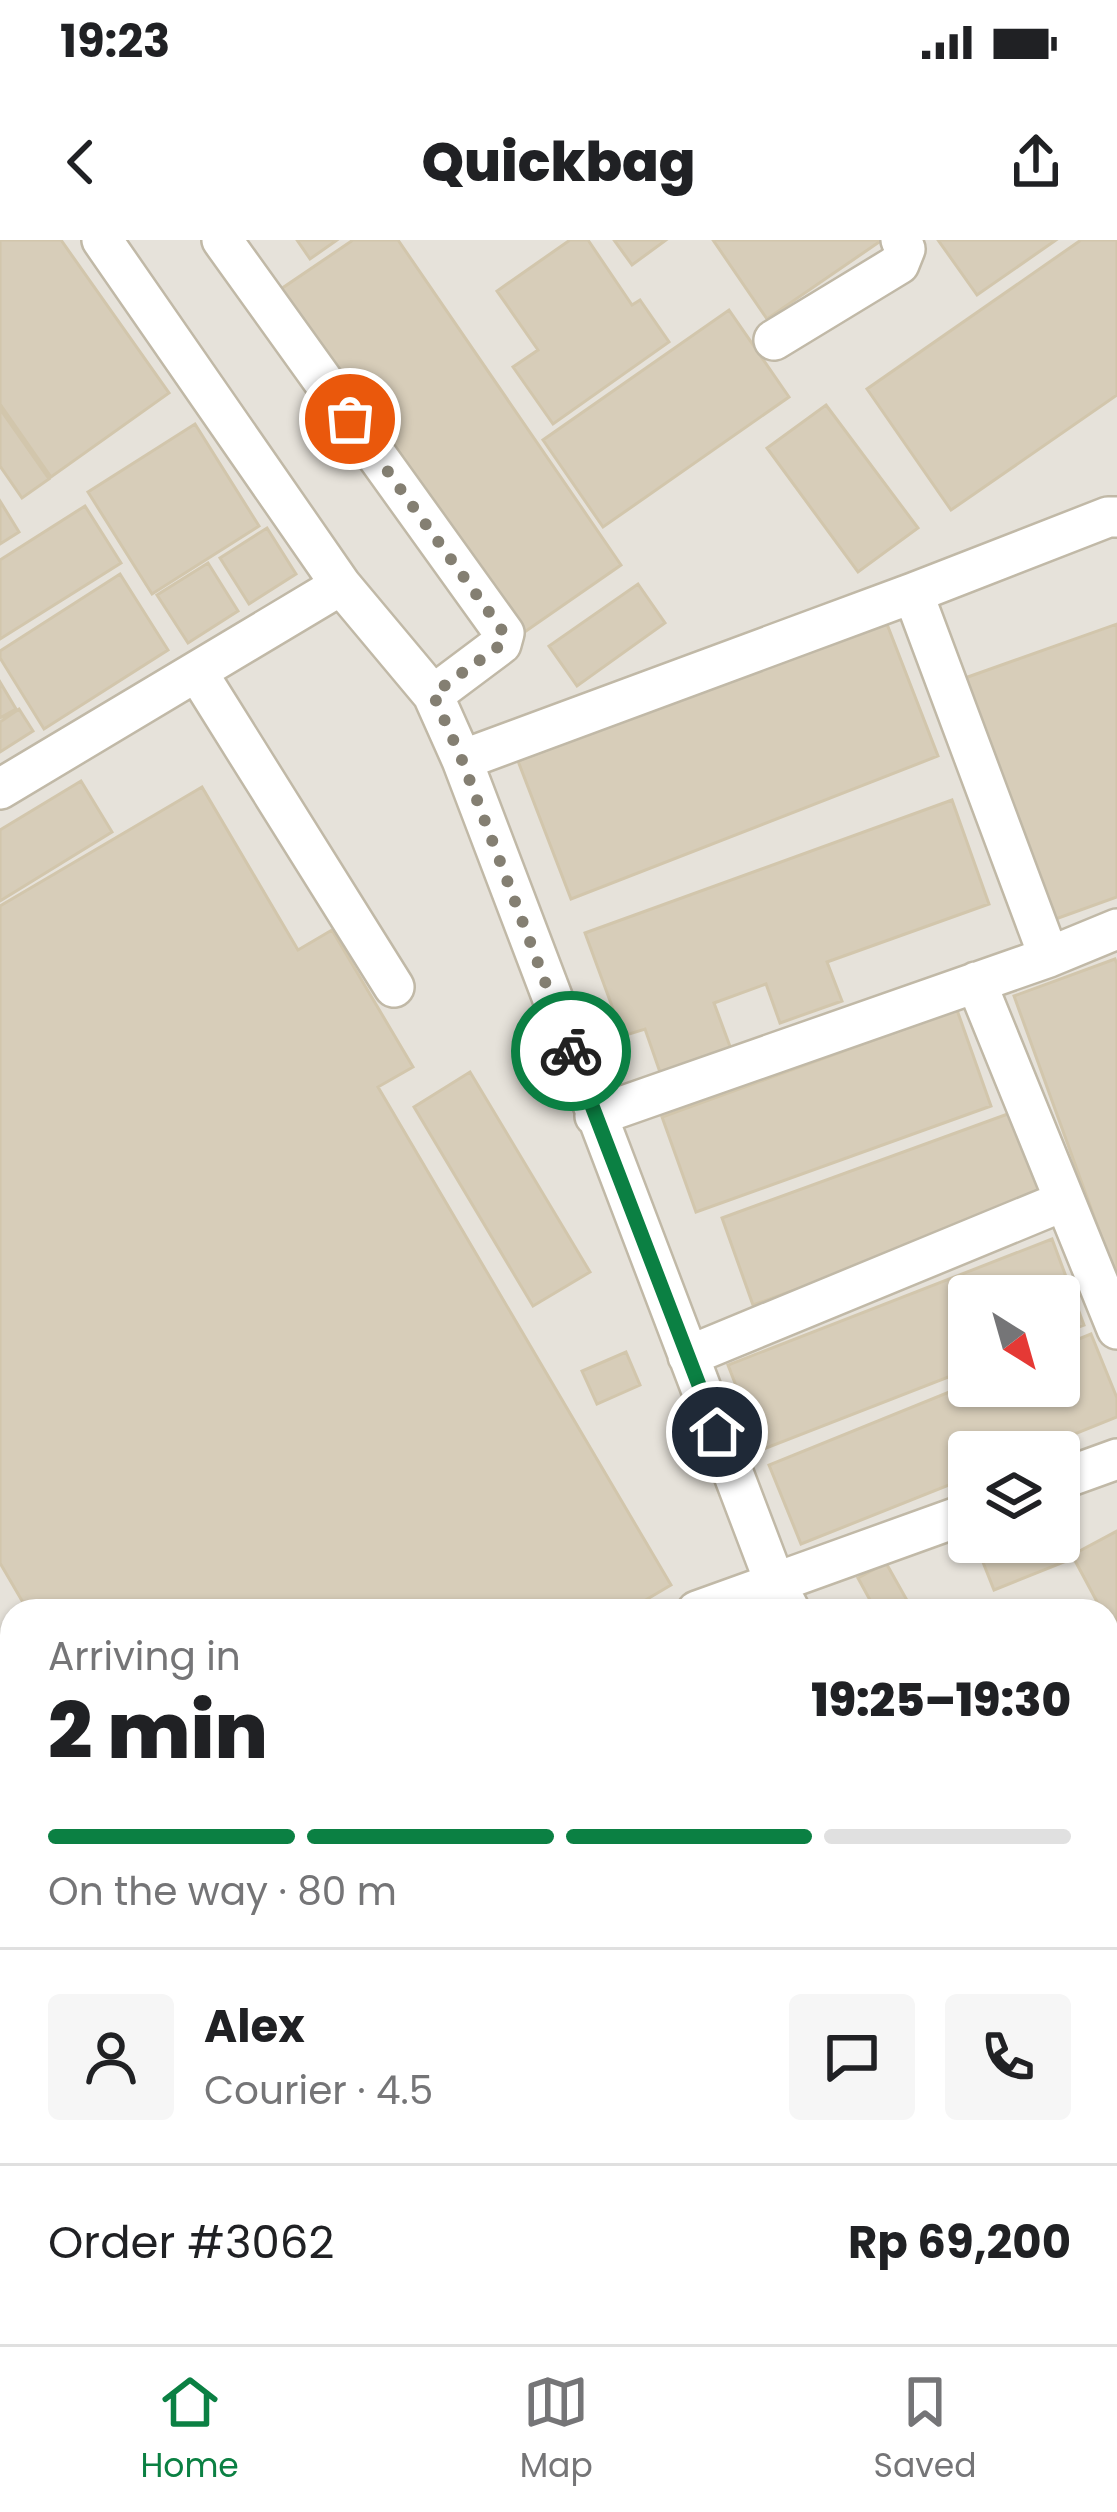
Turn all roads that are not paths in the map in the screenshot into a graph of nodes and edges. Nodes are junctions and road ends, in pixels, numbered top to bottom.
1 (102, 240) edge
2 (222, 240) edge
3 (901, 240) edge
4 (774, 340) dead end
5 (1117, 518) edge
6 (341, 585) junction
7 (913, 593) junction
8 (196, 672) junction
9 (433, 694) junction
10 (462, 760) junction
11 (0, 789) edge
12 (1117, 929) edge
13 (1049, 957) junction
14 (976, 982) junction
15 (394, 987) dead end
16 (596, 1115) junction
17 (1064, 1202) junction
18 (1117, 1329) edge
19 (688, 1356) junction
20 (1117, 1459) edge
21 (1080, 1472) edge
22 (948, 1522) edge
23 (782, 1597) edge

1 - 6 street
2 - 9 street
3 - 4 street
5 - 7 street
6 - 8 street
6 - 9 street
7 - 10 street
7 - 13 street
8 - 11 street
8 - 15 street
9 - 10 street
10 - 16 street
12 - 13 street
13 - 14 street
14 - 16 street
14 - 17 street
16 - 19 street
17 - 18 street
17 - 19 street
19 - 23 street
20 - 21 street
22 - 23 street

